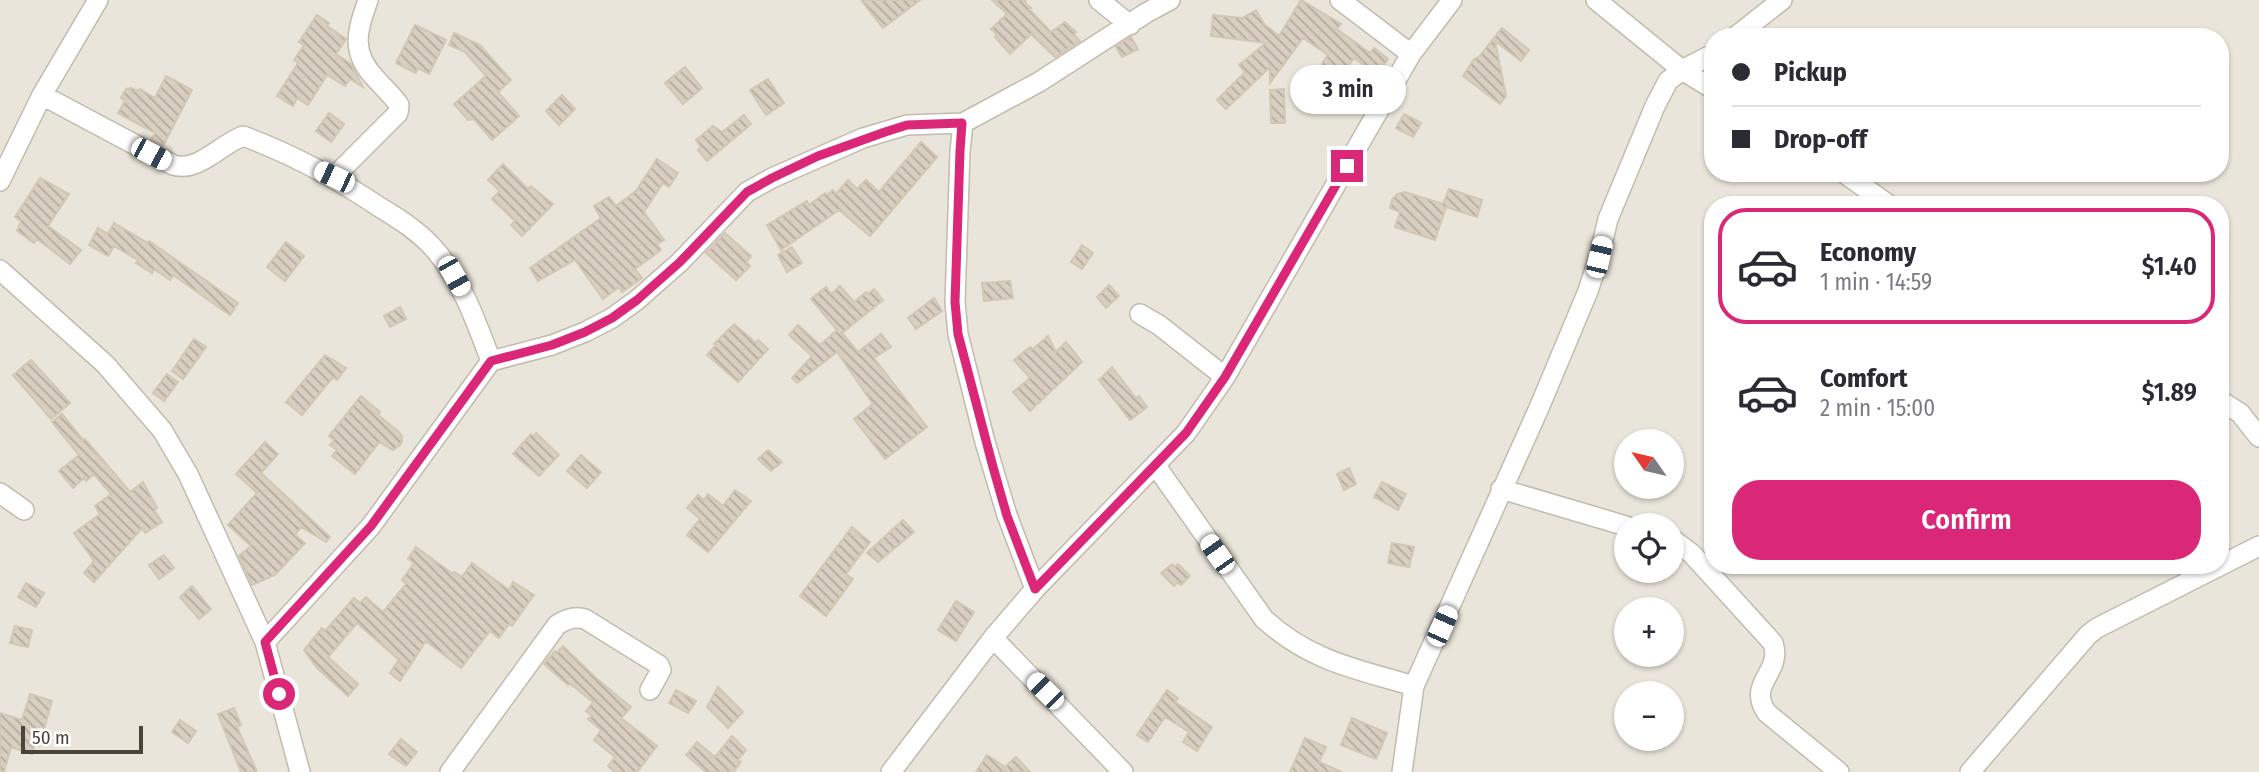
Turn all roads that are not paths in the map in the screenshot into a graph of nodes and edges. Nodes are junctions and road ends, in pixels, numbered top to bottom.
1 (98, 0) edge
2 (368, 0) edge
3 (1099, 0) edge
4 (1170, 0) edge
5 (1340, 0) edge
6 (1452, 0) edge
7 (1596, 0) edge
8 (1782, 0) edge
9 (1130, 25) junction
10 (1746, 28) edge
11 (1411, 54) junction
12 (1704, 59) edge
13 (1682, 70) junction
14 (1704, 83) edge
15 (42, 95) junction
16 (962, 123) junction
17 (334, 177) junction
18 (0, 180) edge
19 (1857, 182) edge
20 (1876, 196) edge
21 (0, 271) edge
22 (1140, 314) dead end
23 (491, 361) junction
24 (1225, 377) junction
25 (2229, 406) edge
26 (2259, 437) edge
27 (1156, 466) junction
28 (1501, 489) junction
29 (0, 493) edge
30 (24, 510) dead end
31 (1614, 522) edge
32 (2259, 546) edge
33 (1684, 548) edge
34 (2229, 561) edge
35 (1704, 567) edge
36 (1710, 574) edge
37 (2204, 574) edge
38 (1035, 589) junction
39 (993, 638) junction
40 (265, 642) junction
41 (1414, 686) junction
42 (650, 690) dead end
43 (300, 772) edge
44 (450, 772) edge
45 (891, 772) edge
46 (1123, 772) edge
47 (1402, 772) edge
48 (1839, 772) edge
49 (1970, 772) edge

1 - 15 street
2 - 17 street
3 - 9 street
4 - 9 street
5 - 11 street
6 - 11 street
7 - 13 street
8 - 10 street
9 - 16 street
11 - 24 street
12 - 13 street
13 - 14 street
13 - 28 street
15 - 17 street
15 - 18 street
16 - 23 street
16 - 38 street
17 - 23 street
19 - 20 street
21 - 40 street
22 - 24 street
23 - 40 street
24 - 27 street
25 - 26 street
27 - 38 street
27 - 41 street
28 - 31 street
28 - 41 street
29 - 30 street
32 - 34 street
33 - 35 street
36 - 48 street
37 - 49 street
38 - 39 street
39 - 45 street
39 - 46 street
40 - 43 street
41 - 47 street
42 - 44 street

